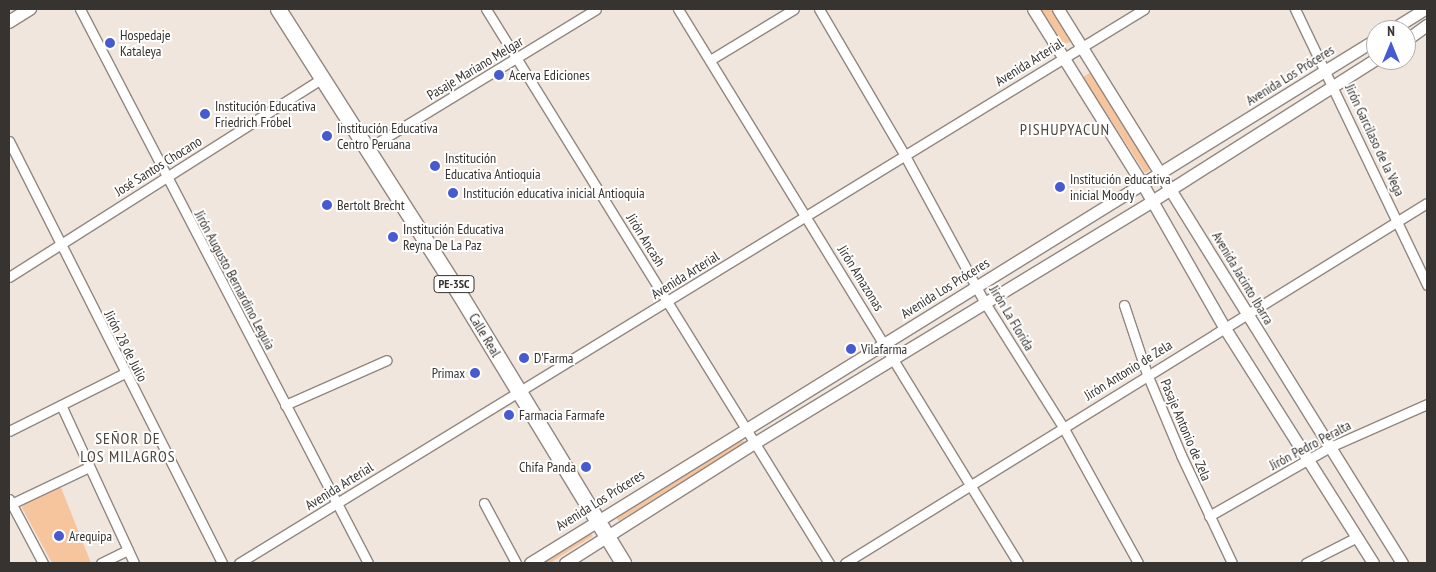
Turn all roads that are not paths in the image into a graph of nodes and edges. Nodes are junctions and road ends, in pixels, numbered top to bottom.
1 (30, 9) edge
2 (80, 9) edge
3 (278, 9) edge
4 (486, 9) edge
5 (596, 9) edge
6 (678, 9) edge
7 (794, 9) edge
8 (819, 9) edge
9 (1033, 9) edge
10 (1058, 9) edge
11 (1144, 9) edge
12 (1295, 9) edge
13 (1425, 9) edge
14 (1407, 20) edge
15 (9, 22) edge
16 (1427, 25) edge
17 (1416, 33) edge
18 (1081, 45) junction
19 (1366, 45) edge
20 (1063, 58) junction
21 (518, 59) junction
22 (710, 60) junction
23 (1366, 65) edge
24 (1327, 70) junction
25 (322, 78) junction
26 (1334, 86) junction
27 (9, 141) edge
28 (367, 149) junction
29 (904, 154) junction
30 (1161, 173) junction
31 (165, 178) junction
32 (1143, 185) junction
33 (1171, 188) junction
34 (1152, 201) junction
35 (1427, 203) edge
36 (806, 215) junction
37 (1398, 221) junction
38 (59, 245) junction
39 (9, 277) edge
40 (1427, 285) edge
41 (976, 286) junction
42 (669, 302) junction
43 (985, 303) junction
44 (1124, 305) dead end
45 (1247, 313) junction
46 (1224, 327) junction
47 (885, 343) junction
48 (894, 358) junction
49 (387, 360) dead end
50 (125, 374) junction
51 (1147, 374) junction
52 (519, 392) junction
53 (1427, 404) edge
54 (61, 405) junction
55 (285, 405) junction
56 (1063, 427) junction
57 (746, 428) junction
58 (9, 431) edge
59 (756, 442) junction
60 (1330, 447) junction
61 (1310, 460) junction
62 (89, 467) junction
63 (970, 483) junction
64 (10, 501) edge
65 (484, 502) dead end
66 (337, 503) junction
67 (1209, 516) junction
68 (596, 520) junction
69 (1357, 537) junction
70 (607, 538) junction
71 (128, 550) junction
72 (43, 563) edge
73 (101, 563) edge
74 (134, 563) edge
75 (222, 563) edge
76 (239, 563) edge
77 (368, 563) edge
78 (516, 563) edge
79 (530, 563) edge
80 (565, 563) edge
81 (623, 563) edge
82 (829, 563) edge
83 (845, 563) edge
84 (1018, 563) edge
85 (1138, 563) edge
86 (1232, 563) edge
87 (1306, 563) edge
88 (1373, 563) edge
89 (1402, 563) edge

1 - 15 main road
2 - 31 street, Jirón Augusto Bernardino Leguia
3 - 25 highway, Calle Real / PE-3SC
4 - 21 street, Jirón Ancash
5 - 21 street, Pasaje Mariano Melgar
6 - 22 street, Jirón Amazonas
7 - 22 street
8 - 29 street, Jirón La Florida
9 - 20 street
10 - 18 street, Avenida Jacinto Ibarra
11 - 18 street, Avenida Arterial
12 - 24 street, Jirón Garcilaso de la Vega
13 - 14 street
16 - 17 street
18 - 20 street, Avenida Arterial
18 - 30 street, Avenida Jacinto Ibarra
19 - 24 street, Avenida Los Próceres
20 - 29 street, Avenida Arterial
20 - 32 street
21 - 28 street, Pasaje Mariano Melgar
21 - 42 street, Jirón Ancash
22 - 36 street, Jirón Amazonas
23 - 26 street
24 - 26 street, Jirón Garcilaso de la Vega
24 - 30 street, Avenida Los Próceres
25 - 28 highway, Calle Real / PE-3SC
25 - 31 street, José Santos Chocano
26 - 33 street
26 - 37 street, Jirón Garcilaso de la Vega
27 - 38 street, Jirón 28 de Julio
28 - 52 highway, Calle Real / PE-3SC
29 - 36 street, Avenida Arterial
29 - 41 street, Jirón La Florida
30 - 32 street, Avenida Los Próceres
30 - 33 street, Avenida Jacinto Ibarra
31 - 38 street, José Santos Chocano
31 - 55 street, Jirón Augusto Bernardino Leguia
32 - 34 street
32 - 41 street, Avenida Los Próceres
33 - 34 street
33 - 45 street, Avenida Jacinto Ibarra
34 - 43 street
34 - 46 street
35 - 37 street, Jirón Antonio de Zela
36 - 42 street, Avenida Arterial
36 - 47 street, Jirón Amazonas
37 - 40 street, Jirón Garcilaso de la Vega
37 - 45 street, Jirón Antonio de Zela
38 - 39 street, José Santos Chocano
38 - 50 street, Jirón 28 de Julio
41 - 43 street, Jirón La Florida
41 - 47 street, Avenida Los Próceres
42 - 52 street, Avenida Arterial
42 - 57 street, Jirón Ancash
43 - 48 street
43 - 56 street, Jirón La Florida
44 - 51 street, Pasaje Antonio de Zela
45 - 46 street, Jirón Antonio de Zela
45 - 60 street, Avenida Jacinto Ibarra
46 - 51 street, Jirón Antonio de Zela
46 - 61 street
47 - 48 street, Jirón Amazonas
47 - 57 street, Avenida Los Próceres
48 - 59 street
48 - 63 street, Jirón Amazonas
49 - 55 street
50 - 54 street
50 - 75 street, Jirón 28 de Julio
51 - 56 street, Jirón Antonio de Zela
51 - 67 street, Pasaje Antonio de Zela
52 - 66 street, Avenida Arterial
52 - 68 highway, Calle Real / PE-3SC
53 - 60 street, Jirón Pedro Peralta
54 - 58 street
54 - 62 street
55 - 66 street, Jirón Augusto Bernardino Leguia
56 - 63 street, Jirón Antonio de Zela
56 - 85 street, Jirón La Florida
57 - 59 street, Jirón Ancash
57 - 68 street, Avenida Los Próceres
59 - 70 street
59 - 82 street, Jirón Ancash
60 - 61 street, Jirón Pedro Peralta
60 - 89 street, Avenida Jacinto Ibarra
61 - 67 street, Jirón Pedro Peralta
61 - 69 street
62 - 64 street
62 - 71 street
63 - 83 street, Jirón Antonio de Zela
63 - 84 street, Jirón Amazonas
64 - 72 street
65 - 78 street
66 - 76 street, Avenida Arterial
66 - 77 street, Jirón Augusto Bernardino Leguia
67 - 86 street, Pasaje Antonio de Zela
68 - 70 highway, Calle Real / PE-3SC
68 - 79 street, Avenida Los Próceres
69 - 87 street
69 - 88 street
70 - 80 street
70 - 81 highway, Calle Real / PE-3SC
71 - 73 street
71 - 74 street

